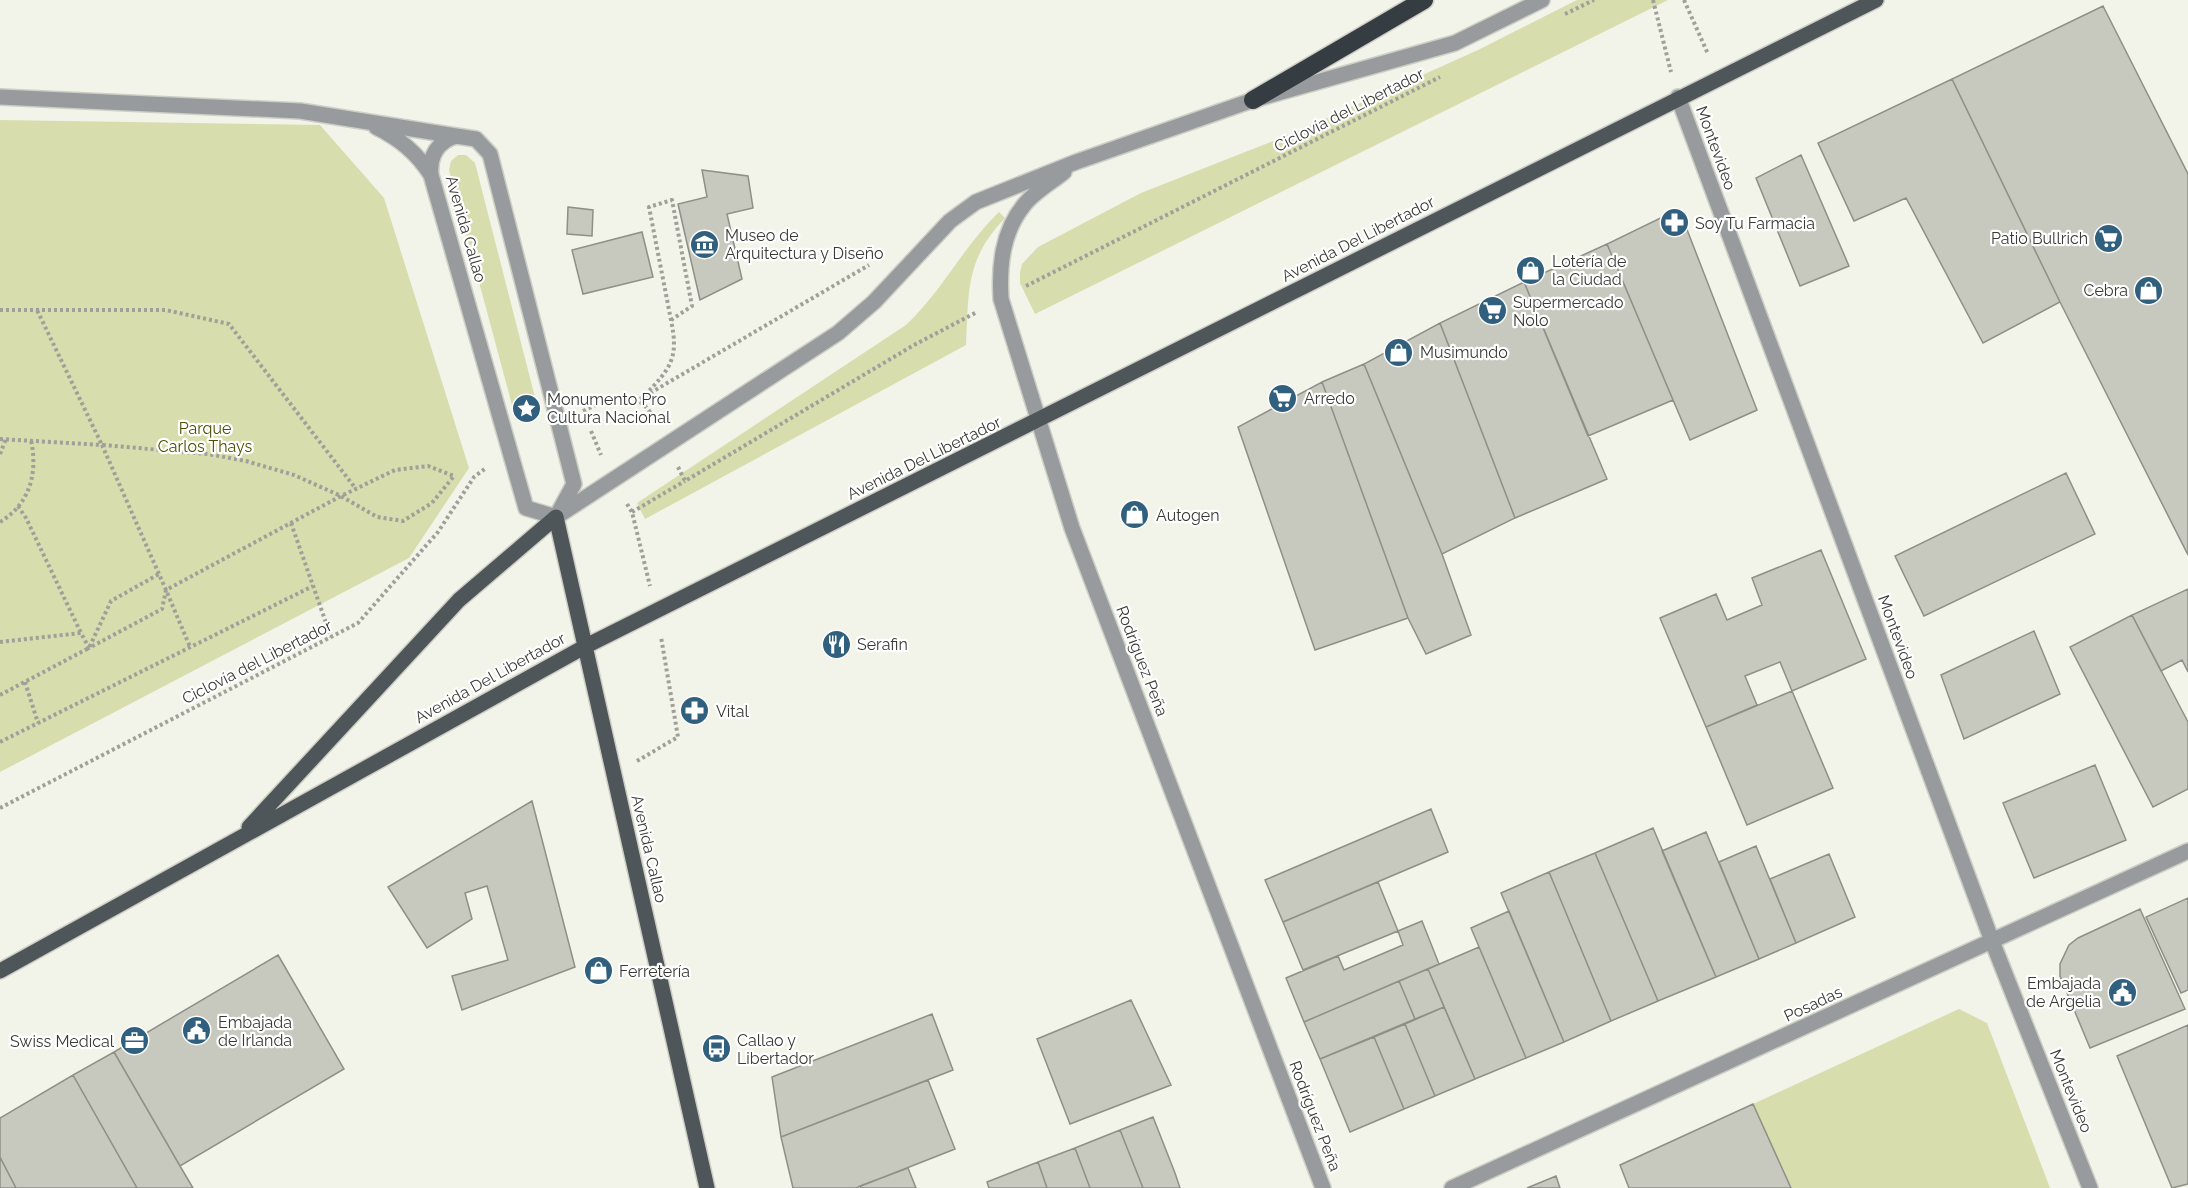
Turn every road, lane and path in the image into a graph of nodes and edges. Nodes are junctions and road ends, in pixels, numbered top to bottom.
1 (1424, 0) edge
2 (1542, 0) edge
3 (1594, 0) edge
4 (1653, 0) edge
5 (1684, 0) edge
6 (1876, 0) edge
7 (1557, 19) dead end
8 (1441, 77) dead end
9 (1718, 77) junction
10 (0, 97) edge
11 (1678, 97) junction
12 (1253, 100) junction
13 (366, 121) junction
14 (456, 136) junction
15 (1076, 162) junction
16 (431, 175) junction
17 (1115, 242) dead end
18 (874, 262) dead end
19 (0, 310) edge
20 (37, 310) junction
21 (671, 320) junction
22 (1038, 422) junction
23 (0, 439) edge
24 (6, 439) junction
25 (31, 440) junction
26 (102, 445) junction
27 (0, 454) edge
28 (474, 477) dead end
29 (685, 481) dead end
30 (356, 489) junction
31 (341, 495) junction
32 (18, 507) junction
33 (632, 512) dead end
34 (556, 517) junction
35 (0, 522) edge
36 (291, 522) junction
37 (159, 574) junction
38 (313, 586) junction
39 (166, 590) junction
40 (81, 633) junction
41 (331, 637) junction
42 (0, 642) edge
43 (586, 646) junction
44 (190, 647) junction
45 (89, 648) junction
46 (25, 682) junction
47 (0, 695) edge
48 (38, 723) junction
49 (0, 742) edge
50 (0, 808) edge
51 (241, 836) junction
52 (2188, 851) edge
53 (1992, 941) junction
54 (0, 971) edge
55 (707, 1188) edge
56 (1323, 1188) edge
57 (1452, 1188) edge
58 (2090, 1188) edge

1 - 12 highway
2 - 12 street
3 - 7 path
4 - 11 path
5 - 9 path
6 - 9 main road, Avenida Del Libertador
8 - 17 path, Ciclovía del Libertador
9 - 11 main road, Avenida Del Libertador
10 - 13 street
11 - 22 main road, Avenida Del Libertador
11 - 53 street, Montevideo
12 - 15 street
13 - 14 street
13 - 16 street
14 - 16 street, Avenida Callao
14 - 34 street
15 - 22 street, Rodríguez Peña
15 - 34 street
16 - 34 street, Avenida Callao
18 - 21 path
19 - 20 path
20 - 26 path
20 - 30 path
21 - 21 path
22 - 43 main road, Avenida Del Libertador
22 - 56 street, Rodríguez Peña
23 - 24 path
24 - 25 path
24 - 27 path
25 - 26 path
25 - 32 path
26 - 31 path
26 - 37 path
28 - 41 path, Ciclovía del Libertador
29 - 33 path
30 - 31 path
30 - 31 path
31 - 36 path
32 - 35 path
32 - 40 path
34 - 43 main road, Avenida Callao
34 - 51 main road
36 - 38 path
36 - 39 path
37 - 39 path
37 - 45 path
38 - 41 path
38 - 44 path
39 - 44 path
39 - 45 path
40 - 42 path
40 - 45 path
41 - 50 path, Ciclovía del Libertador
43 - 51 main road, Avenida Del Libertador
43 - 55 main road, Avenida Callao
44 - 48 path
45 - 46 path
46 - 47 path
46 - 48 path
48 - 49 path
51 - 54 main road, Avenida Del Libertador
52 - 53 street, Posadas
53 - 57 street, Posadas
53 - 58 street, Montevideo

